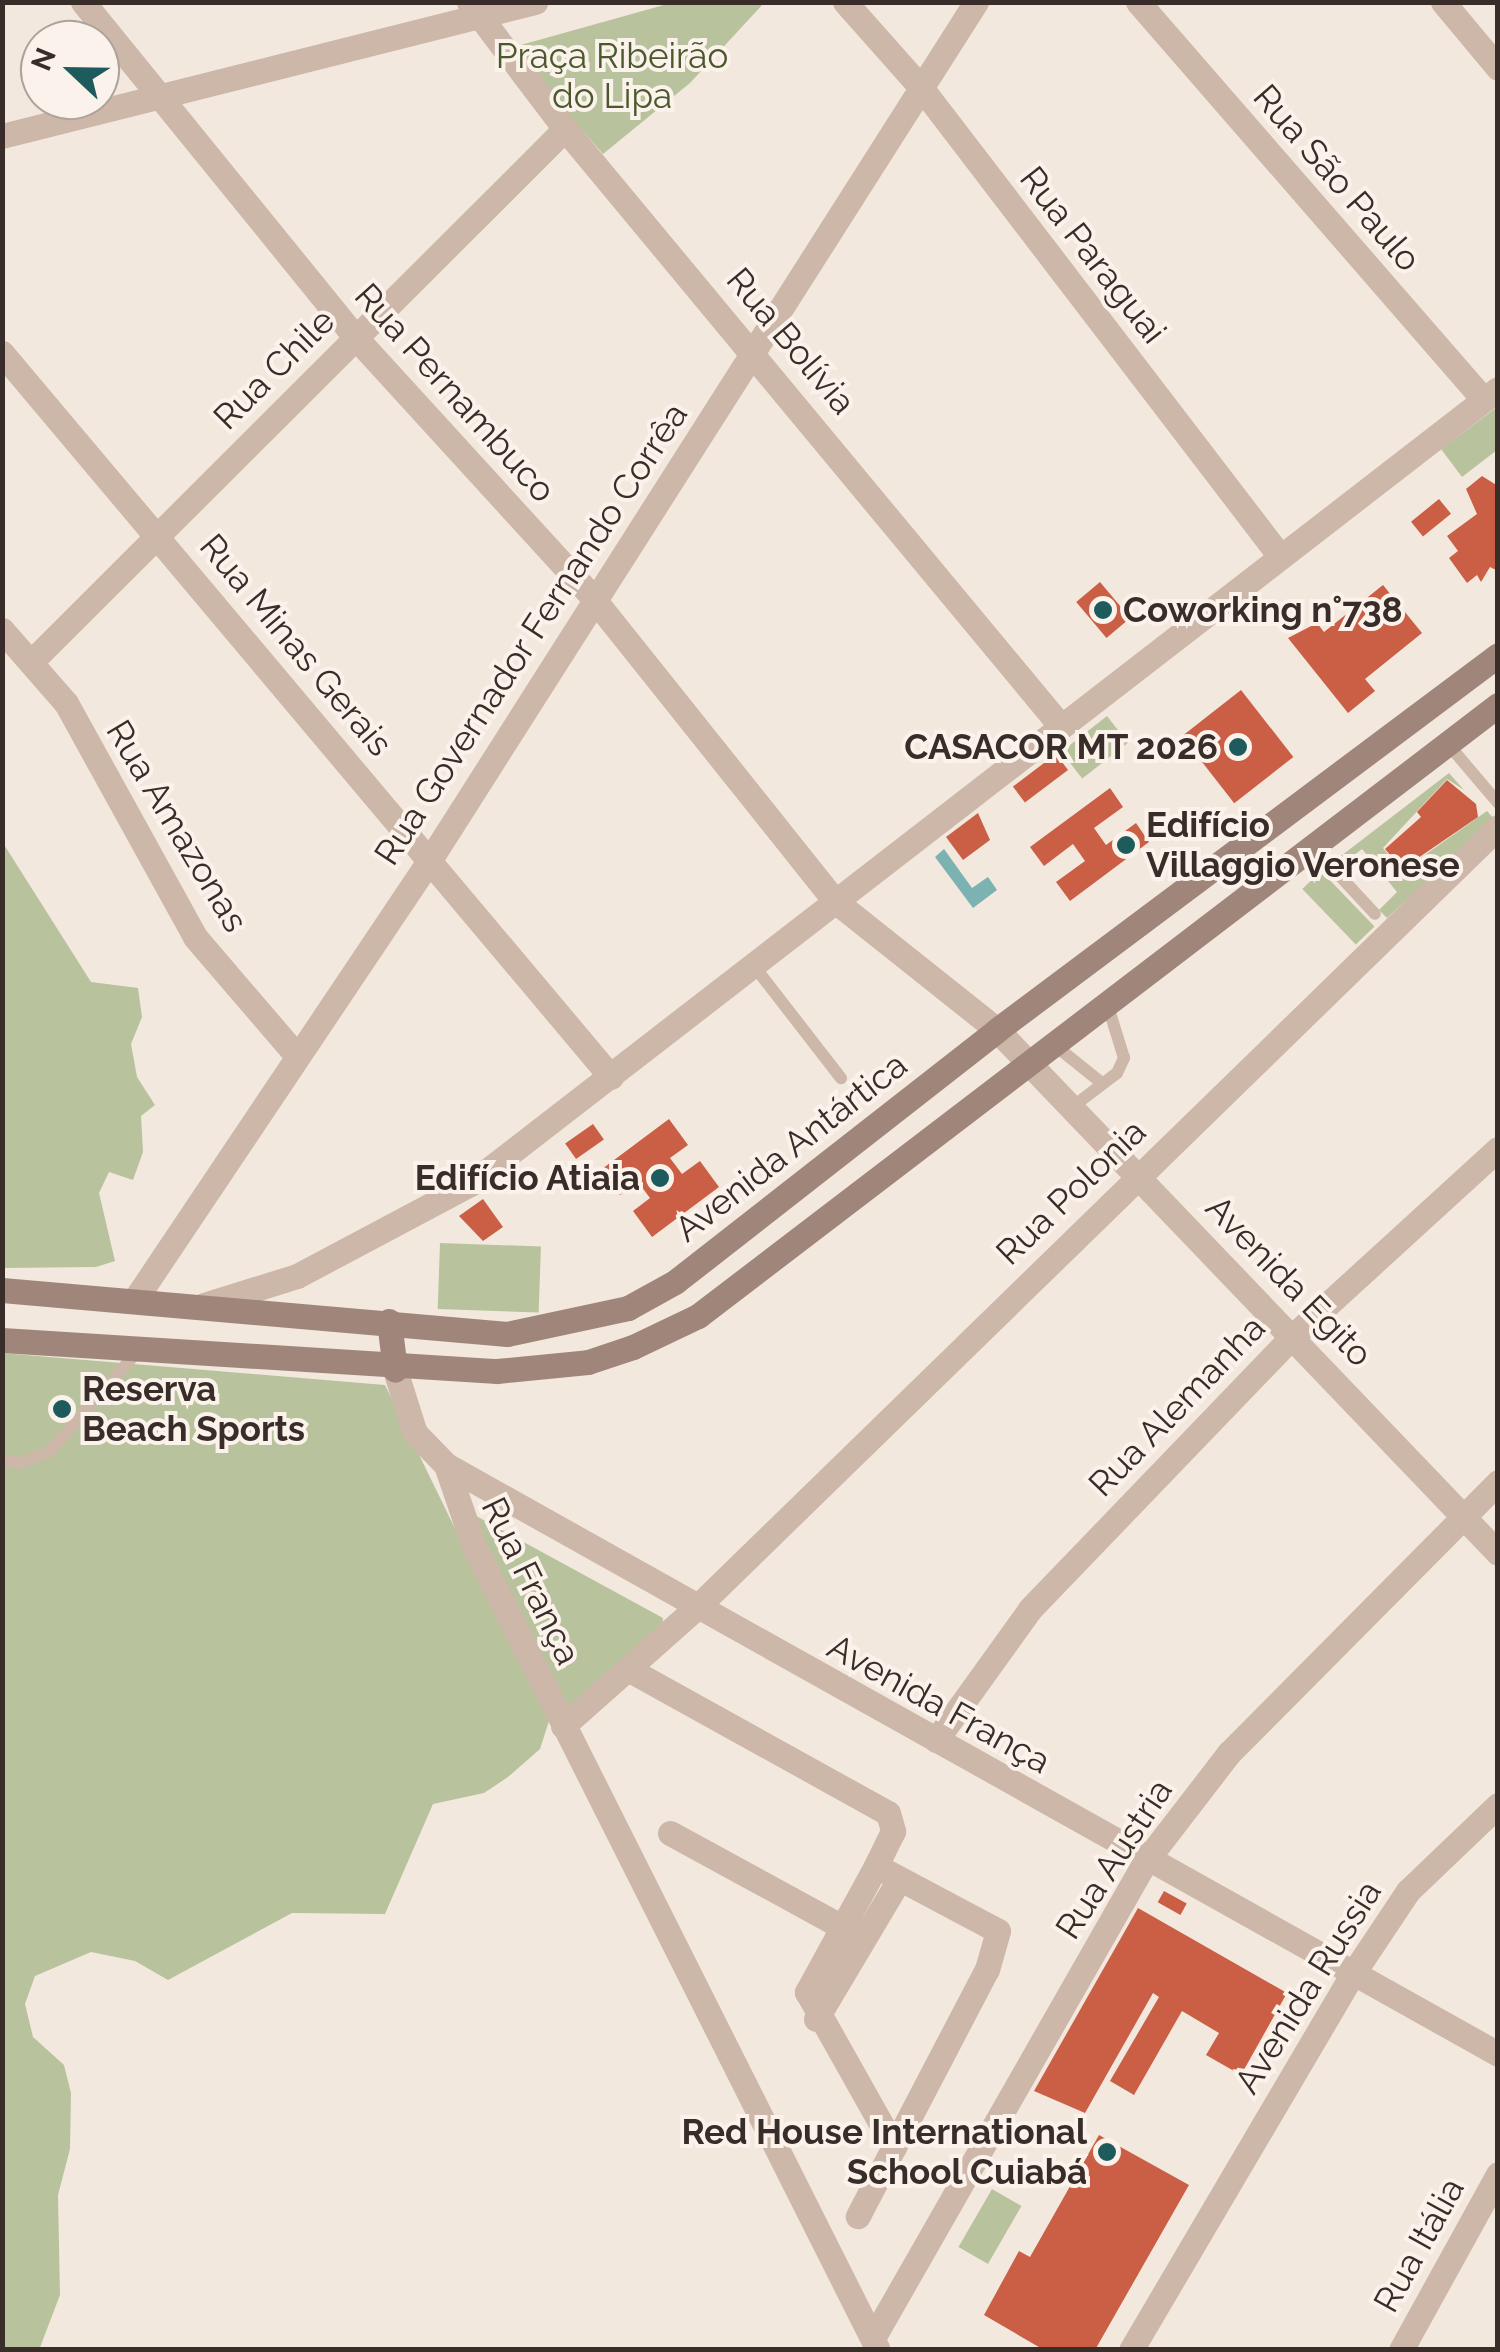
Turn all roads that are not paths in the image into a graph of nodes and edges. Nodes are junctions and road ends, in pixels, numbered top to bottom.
1 (83, 2) edge
2 (535, 2) edge
3 (845, 2) edge
4 (976, 2) edge
5 (1138, 2) edge
6 (1443, 2) edge
7 (475, 9) edge
8 (1498, 68) edge
9 (922, 90) junction
10 (158, 96) junction
11 (565, 129) junction
12 (2, 136) edge
13 (356, 338) junction
14 (755, 351) junction
15 (2, 352) edge
16 (1490, 395) edge
17 (156, 534) junction
18 (1280, 555) junction
19 (593, 598) junction
20 (2, 630) edge
21 (1498, 656) edge
22 (33, 660) junction
23 (1498, 705) edge
24 (1059, 724) junction
25 (1448, 744) junction
26 (1368, 755) junction
27 (1390, 788) junction
28 (1498, 803) edge
29 (1498, 827) edge
30 (1313, 847) junction
31 (431, 858) junction
32 (835, 901) junction
33 (1375, 914) dead end
34 (754, 966) junction
35 (1107, 1002) junction
36 (997, 1030) junction
37 (1052, 1042) junction
38 (297, 1056) junction
39 (1026, 1062) junction
40 (611, 1077) junction
41 (842, 1078) dead end
42 (1103, 1084) junction
43 (1072, 1108) junction
44 (1498, 1148) edge
45 (1138, 1176) junction
46 (2, 1290) edge
47 (136, 1298) junction
48 (204, 1305) junction
49 (390, 1321) junction
50 (1293, 1336) junction
51 (2, 1340) edge
52 (137, 1352) junction
53 (395, 1370) junction
54 (2, 1460) edge
55 (446, 1464) junction
56 (1498, 1482) edge
57 (1464, 1512) junction
58 (1498, 1552) edge
59 (695, 1609) junction
60 (628, 1669) junction
61 (563, 1726) junction
62 (936, 1740) junction
63 (1498, 1806) edge
64 (670, 1832) dead end
65 (1145, 1862) junction
66 (876, 1866) junction
67 (899, 1880) junction
68 (839, 1925) junction
69 (1354, 1972) junction
70 (816, 2019) junction
71 (1498, 2054) edge
72 (894, 2148) junction
73 (1498, 2174) edge
74 (858, 2216) dead end
75 (875, 2344) edge
76 (1131, 2350) edge
77 (1401, 2350) edge

1 - 10 street, Rua Pernambuco
2 - 7 street
3 - 9 street, Rua Paraguai
4 - 9 street, Rua Governador Fernando Corrêa
5 - 16 street, Rua São Paulo
6 - 8 street
7 - 10 street
7 - 11 street, Rua Bolívia
9 - 14 street, Rua Governador Fernando Corrêa
9 - 18 street, Rua Paraguai
10 - 12 street
10 - 13 street, Rua Pernambuco
11 - 13 street, Rua Chile
11 - 14 street, Rua Bolívia
13 - 17 street, Rua Chile
13 - 19 street, Rua Pernambuco
14 - 19 street, Rua Governador Fernando Corrêa
14 - 24 street, Rua Bolívia
15 - 17 street, Rua Minas Gerais
16 - 18 street
17 - 22 street, Rua Chile
17 - 31 street, Rua Minas Gerais
18 - 24 street
19 - 31 street, Rua Governador Fernando Corrêa
19 - 32 street, Rua Pernambuco
20 - 22 street, Rua Amazonas
21 - 26 main road, Avenida Antártica
22 - 38 street, Rua Amazonas
23 - 25 main road
24 - 32 street
25 - 27 main road
25 - 28 lane
26 - 27 main road
26 - 36 main road, Avenida Antártica
27 - 30 main road
29 - 45 street, Rua Polonia
30 - 33 lane
30 - 35 main road
31 - 38 street, Rua Governador Fernando Corrêa
31 - 40 street, Rua Minas Gerais
32 - 34 street
32 - 36 street, Rua Pernambuco
34 - 40 street
34 - 41 lane
35 - 37 main road
35 - 42 lane
36 - 39 street, Rua Pernambuco
36 - 49 main road, Avenida Antártica
37 - 39 main road
37 - 42 lane
38 - 47 street, Rua Governador Fernando Corrêa
39 - 43 street, Avenida Egito
39 - 53 main road
40 - 48 street
42 - 43 lane
43 - 45 street, Avenida Egito
44 - 50 street, Rua Alemanha
45 - 50 street, Avenida Egito
45 - 59 street, Rua Polonia
46 - 47 main road, Avenida Antártica
47 - 48 main road, Avenida Antártica
48 - 49 main road, Avenida Antártica
49 - 53 main road
50 - 57 street, Avenida Egito
50 - 62 street, Rua Alemanha
51 - 52 main road
52 - 53 main road
52 - 54 lane
53 - 55 street, Avenida França
55 - 59 street, Avenida França
55 - 61 street, Rua França
56 - 57 street, Rua Austria
57 - 58 street, Avenida Egito
57 - 65 street, Rua Austria
59 - 60 street
59 - 62 street, Avenida França
60 - 61 street
60 - 66 street
61 - 75 street, Rua França
62 - 65 street, Avenida França
63 - 69 street, Avenida Russia
64 - 68 street
65 - 69 street, Avenida França
65 - 75 street, Rua Austria
66 - 67 street
66 - 68 street
67 - 70 street
67 - 72 street
68 - 70 street
69 - 71 street, Avenida França
69 - 76 street, Avenida Russia
70 - 72 street
72 - 74 street
73 - 77 street, Rua Itália

